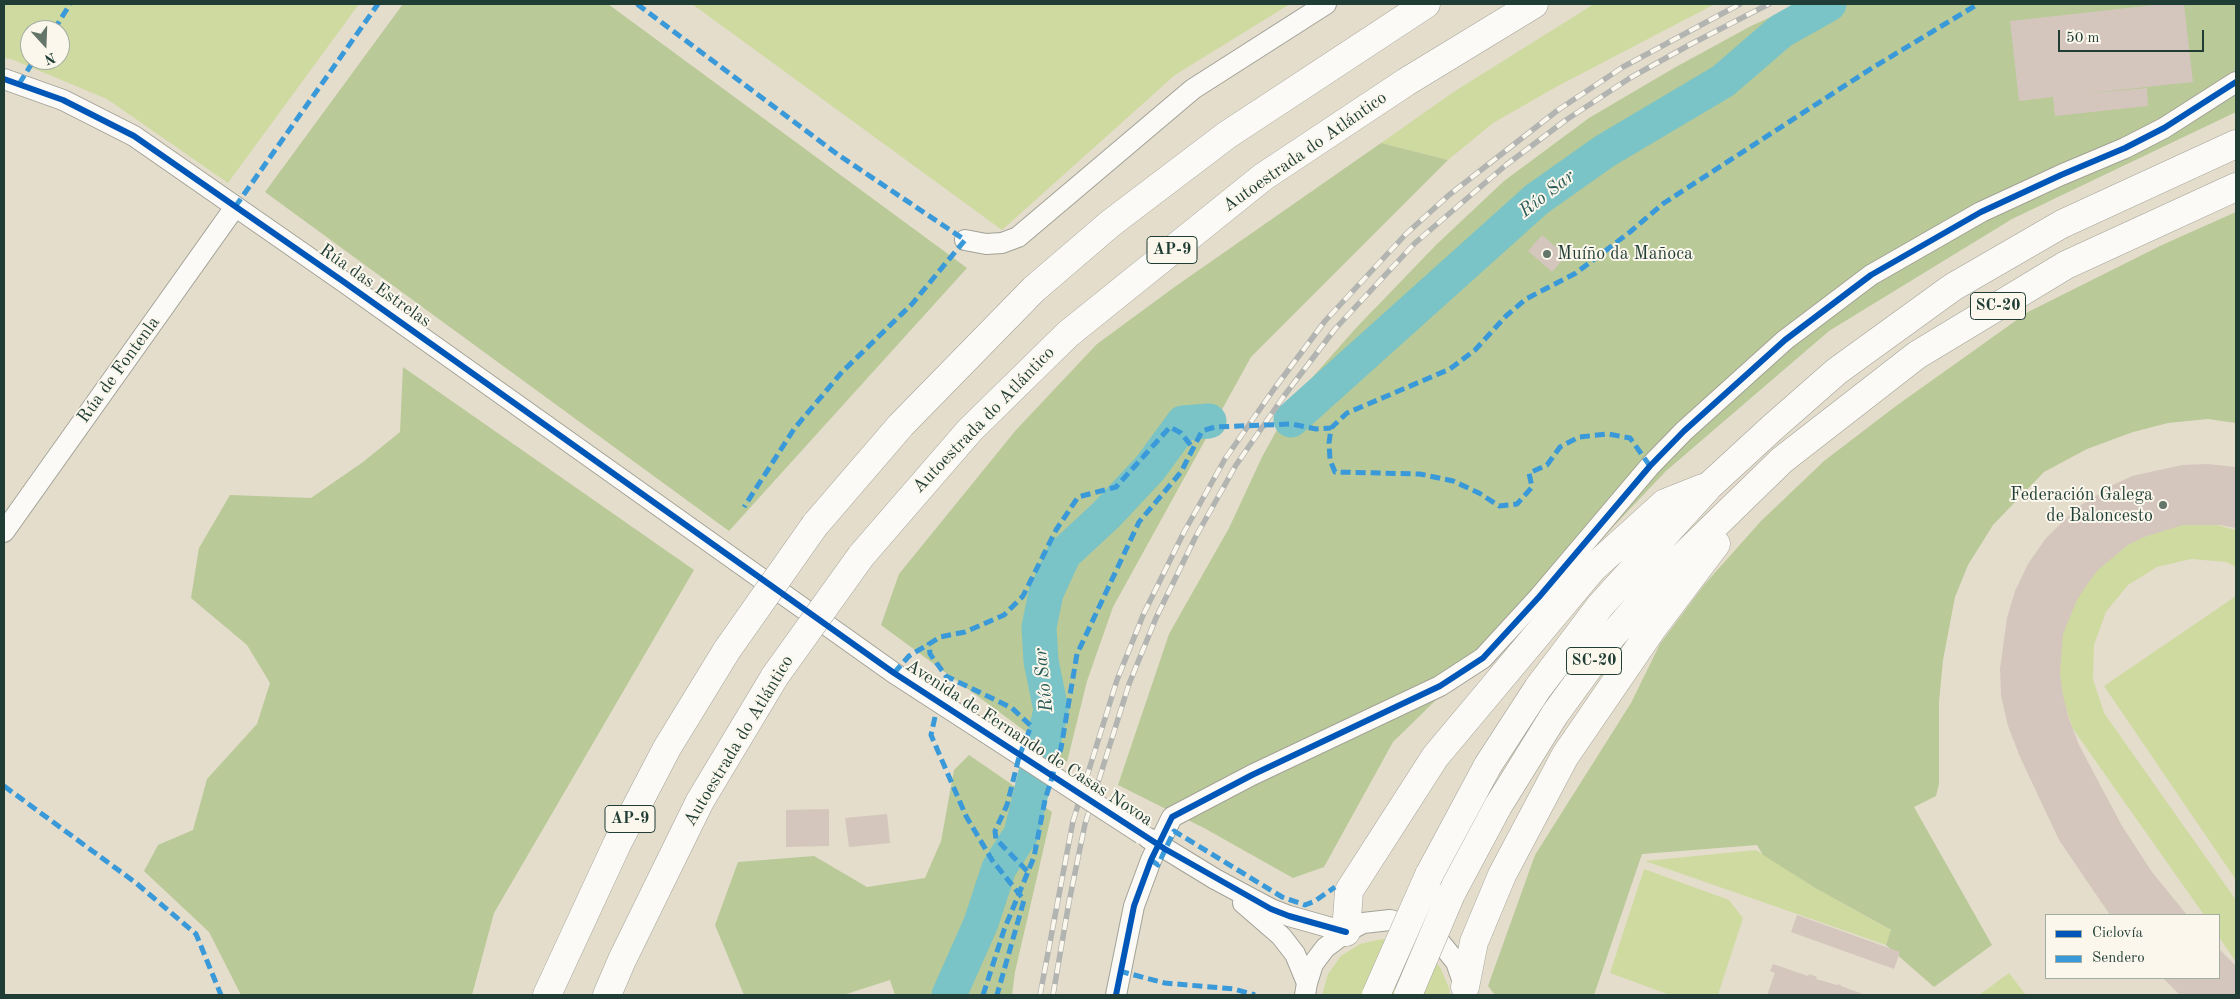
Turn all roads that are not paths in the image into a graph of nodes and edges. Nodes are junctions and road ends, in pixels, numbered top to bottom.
1 (1326, 4) edge
2 (1426, 4) edge
3 (1534, 4) edge
4 (4, 79) edge
5 (2236, 82) edge
6 (2236, 144) edge
7 (2236, 187) edge
8 (235, 208) junction
9 (965, 240) dead end
10 (1782, 460) junction
11 (1709, 486) junction
12 (4, 532) edge
13 (715, 545) joint
14 (1150, 839) junction
15 (1215, 879) junction
16 (1346, 932) junction
17 (1306, 989) edge
18 (1465, 991) edge
19 (547, 995) edge
20 (607, 995) edge
21 (1116, 995) edge
22 (1376, 995) edge
23 (1408, 995) edge

1 - 9 street
2 - 19 highway, AP-9, bridge
3 - 20 highway, Autoestrada do Atlántico / AP-9, bridge
4 - 8 street, Rúa das Estrelas
5 - 14 street
6 - 11 highway, SC-20
7 - 10 highway, SC-20
8 - 12 street, Rúa de Fontenla
8 - 13 street, Rúa das Estrelas
10 - 18 highway
10 - 23 highway, SC-20, bridge
11 - 16 highway
11 - 22 highway, SC-20, bridge
13 - 14 street, Avenida de Fernando de Casas Novoa, bridge
14 - 15 street, Avenida de Fernando de Casas Novoa
14 - 21 street
15 - 16 street, Avenida de Fernando de Casas Novoa
15 - 17 street, Avenida de Fernando de Casas Novoa
16 - 17 street, Avenida de Fernando de Casas Novoa
16 - 18 street, Avenida de Fernando de Casas Novoa

